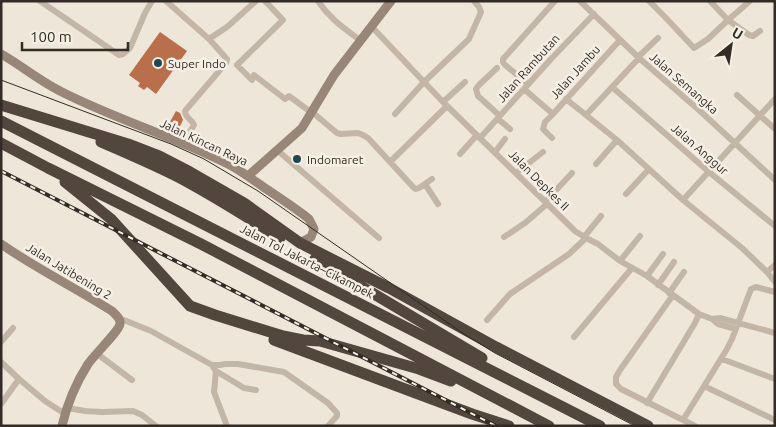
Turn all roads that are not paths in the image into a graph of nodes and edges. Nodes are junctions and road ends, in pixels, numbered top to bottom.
1 (40, 1) edge
2 (152, 1) edge
3 (166, 1) edge
4 (265, 1) edge
5 (318, 1) edge
6 (391, 1) edge
7 (474, 1) edge
8 (554, 1) edge
9 (580, 1) edge
10 (649, 1) edge
11 (710, 1) edge
12 (750, 1) edge
13 (253, 2) edge
14 (594, 14) junction
15 (728, 20) junction
16 (372, 27) junction
17 (760, 31) dead end
18 (658, 38) dead end
19 (209, 39) junction
20 (620, 40) junction
21 (361, 41) junction
22 (1, 54) edge
23 (638, 57) junction
24 (496, 68) dead end
25 (424, 82) junction
26 (465, 82) dead end
27 (526, 86) junction
28 (612, 87) junction
29 (737, 95) dead end
30 (566, 99) junction
31 (775, 99) edge
32 (445, 104) junction
33 (1, 105) edge
34 (310, 111) junction
35 (395, 114) dead end
36 (553, 114) junction
37 (586, 115) junction
38 (760, 116) junction
39 (499, 117) junction
40 (1, 121) edge
41 (56, 122) junction
42 (510, 129) dead end
43 (775, 129) edge
44 (479, 136) junction
45 (552, 138) dead end
46 (505, 139) dead end
47 (617, 140) junction
48 (1, 143) edge
49 (735, 143) junction
50 (183, 144) junction
51 (277, 150) junction
52 (495, 152) junction
53 (543, 152) dead end
54 (460, 154) dead end
55 (390, 162) junction
56 (596, 164) dead end
57 (48, 168) junction
58 (649, 169) junction
59 (709, 172) junction
60 (516, 173) junction
61 (572, 173) dead end
62 (248, 176) junction
63 (432, 179) dead end
64 (775, 180) edge
65 (425, 184) junction
66 (626, 194) dead end
67 (683, 200) junction
68 (546, 203) junction
69 (438, 204) dead end
70 (601, 216) dead end
71 (775, 226) edge
72 (640, 236) dead end
73 (504, 237) dead end
74 (379, 238) dead end
75 (585, 238) junction
76 (1, 244) edge
77 (300, 244) junction
78 (663, 254) dead end
79 (620, 261) junction
80 (674, 262) dead end
81 (775, 265) edge
82 (632, 268) junction
83 (684, 272) dead end
84 (767, 272) junction
85 (646, 276) junction
86 (775, 282) edge
87 (658, 285) junction
88 (775, 292) edge
89 (671, 294) junction
90 (699, 314) junction
91 (215, 315) junction
92 (120, 320) junction
93 (487, 320) dead end
94 (737, 326) junction
95 (13, 328) dead end
96 (775, 333) edge
97 (574, 338) dead end
98 (1, 342) edge
99 (96, 353) junction
100 (722, 359) junction
101 (1, 362) edge
102 (214, 368) junction
103 (19, 379) junction
104 (775, 379) edge
105 (132, 380) dead end
106 (704, 386) junction
107 (256, 390) dead end
108 (647, 403) junction
109 (1, 404) edge
110 (66, 411) junction
111 (683, 420) junction
112 (775, 420) edge
113 (62, 426) edge
114 (156, 426) edge
115 (227, 426) edge
116 (328, 426) edge
117 (509, 426) edge
118 (549, 426) edge
119 (602, 426) edge
120 (648, 426) edge
121 (695, 426) edge

1 - 2 street
3 - 19 street
4 - 34 street
5 - 21 street
6 - 16 main road, Jalan Kincan Raya
7 - 25 street
8 - 27 street, Jalan Jambu
9 - 14 street, Jalan Semangka
10 - 15 street
11 - 15 street
12 - 15 street
13 - 19 street
14 - 20 street, Jalan Semangka
14 - 27 street, Jalan Rambutan
15 - 17 street
16 - 21 main road, Jalan Kincan Raya
16 - 25 street, Jalan Depkes II
18 - 23 street
19 - 50 street
20 - 23 street, Jalan Semangka
20 - 30 street, Jalan Jambu
21 - 34 main road, Jalan Kincan Raya
22 - 50 main road, Jalan Kincan Raya
23 - 28 street
23 - 49 street, Jalan Semangka
24 - 39 street
25 - 32 street, Jalan Depkes II
25 - 35 street
26 - 32 street
27 - 36 street, Jalan Jambu
27 - 39 street, Jalan Rambutan
28 - 37 street
28 - 59 street, Jalan Anggur
29 - 38 street
30 - 36 street, Jalan Jambu
30 - 37 street
31 - 38 street
32 - 44 street, Jalan Depkes II
32 - 55 street
33 - 41 highway
34 - 51 main road, Jalan Kincan Raya
34 - 55 street
36 - 45 street
37 - 47 street
38 - 43 street
38 - 49 street
39 - 42 street
39 - 44 street, Jalan Rambutan
40 - 119 highway, Jalan Tol Jakarta–Cikampek
41 - 77 highway
41 - 119 highway
44 - 52 street, Jalan Depkes II
44 - 54 street, Jalan Rambutan
46 - 52 street
47 - 56 street
47 - 58 street
48 - 57 highway
49 - 59 street
49 - 64 street, Jalan Semangka
50 - 62 main road, Jalan Kincan Raya
51 - 62 main road, Jalan Kincan Raya
51 - 74 street
52 - 60 street, Jalan Depkes II
53 - 60 street
55 - 65 street
57 - 91 highway
57 - 118 highway
58 - 66 street
58 - 67 street
59 - 67 street
59 - 71 street, Jalan Anggur
60 - 68 street, Jalan Depkes II
61 - 68 street
62 - 77 main road
63 - 65 street
65 - 69 street
67 - 84 street
68 - 73 street
68 - 75 street, Jalan Depkes II
70 - 75 street
72 - 79 street
75 - 79 street, Jalan Depkes II
75 - 93 street
76 - 92 main road, Jalan Jatibening 2
77 - 120 highway
78 - 85 street
79 - 82 street, Jalan Depkes II
80 - 87 street
81 - 84 street
82 - 85 street, Jalan Depkes II
82 - 97 street
83 - 89 street
84 - 86 street
85 - 87 street, Jalan Depkes II
87 - 89 street, Jalan Depkes II
88 - 94 street
89 - 90 street, Jalan Depkes II
89 - 108 street
90 - 94 street, Jalan Depkes II
90 - 108 street
91 - 117 highway
91 - 118 highway
92 - 99 main road
92 - 102 street
94 - 96 street, Jalan Depkes II
94 - 100 street
95 - 98 street
99 - 105 street
99 - 110 main road
100 - 104 street
100 - 106 street
101 - 103 street
102 - 107 street
102 - 115 street
102 - 116 street
103 - 109 street
103 - 110 street
106 - 111 street
106 - 112 street
108 - 111 street
110 - 113 main road
110 - 114 street
111 - 121 street

